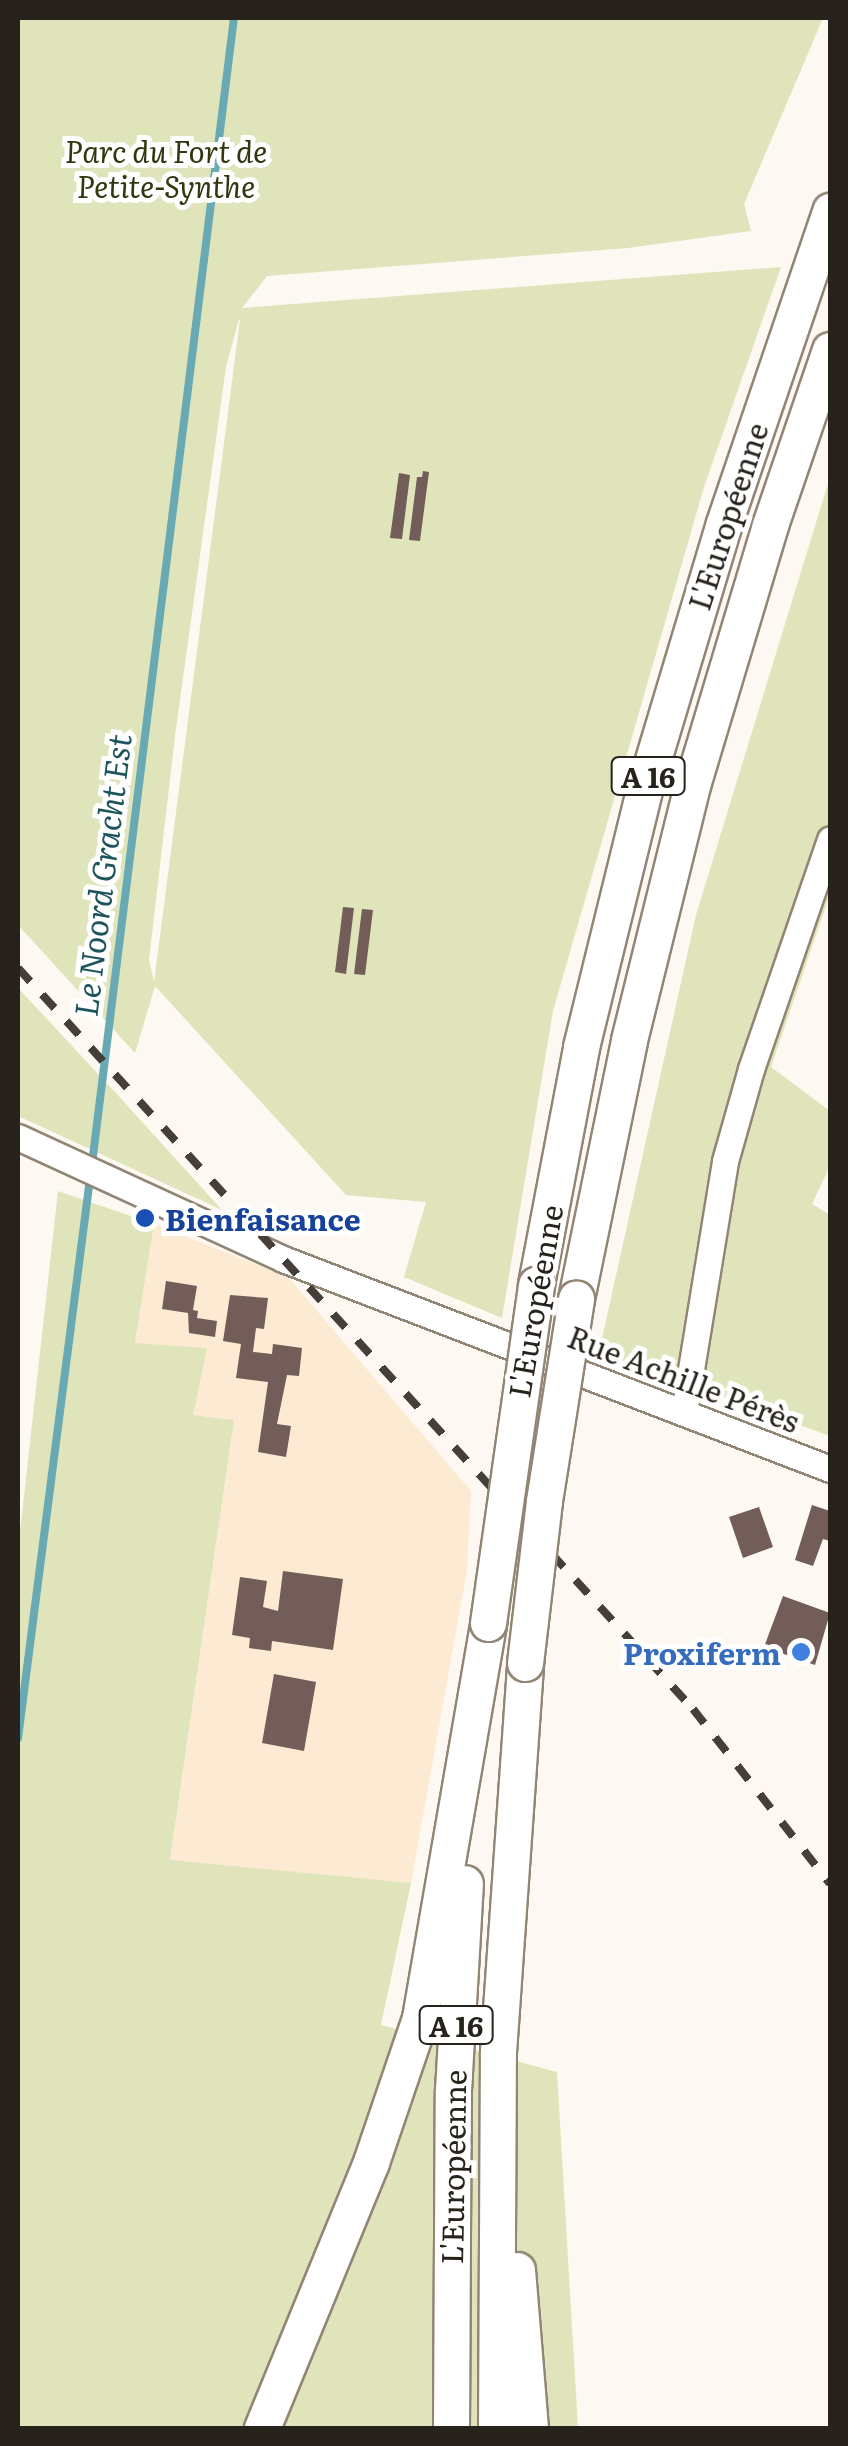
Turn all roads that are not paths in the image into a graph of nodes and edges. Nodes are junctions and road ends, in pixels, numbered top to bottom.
1 (830, 211) edge
2 (830, 350) edge
3 (830, 839) edge
4 (18, 1137) edge
5 (684, 1412) junction
6 (830, 1469) edge
7 (488, 1623) junction
8 (503, 1966) junction
9 (262, 2428) edge
10 (450, 2428) edge
11 (496, 2428) edge
12 (530, 2428) edge

1 - 7 highway, L'Européenne / A 16, bridge
2 - 8 highway, L'Européenne / A 16, bridge
3 - 5 street
4 - 5 street, Rue Achille Pérès
5 - 6 street, Rue Achille Pérès
7 - 9 highway
7 - 10 highway, L'Européenne / A 16
8 - 11 highway, L'Européenne / A 16
8 - 12 highway

